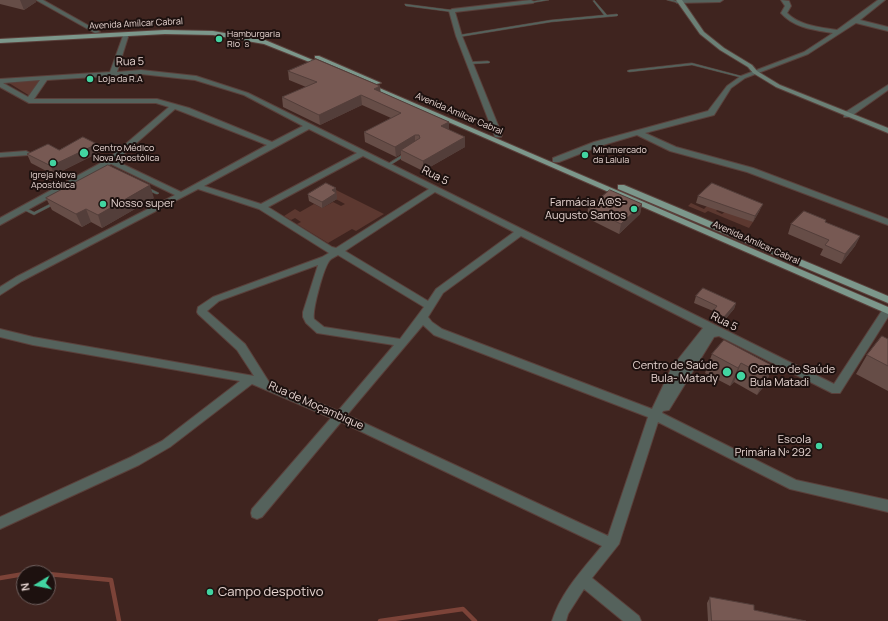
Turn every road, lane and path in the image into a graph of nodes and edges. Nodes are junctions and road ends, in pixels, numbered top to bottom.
1 (39, 0) edge
2 (548, 0) edge
3 (594, 0) edge
4 (668, 0) edge
5 (720, 0) edge
6 (784, 0) edge
7 (882, 0) edge
8 (530, 1) edge
9 (679, 1) edge
10 (406, 5) dead end
11 (452, 11) junction
12 (617, 15) dead end
13 (606, 16) junction
14 (855, 21) junction
15 (888, 29) edge
16 (97, 32) junction
17 (839, 32) junction
18 (126, 34) junction
19 (459, 36) junction
20 (0, 38) edge
21 (0, 41) edge
22 (488, 62) dead end
23 (470, 63) junction
24 (629, 71) dead end
25 (755, 72) junction
26 (112, 73) junction
27 (46, 77) junction
28 (743, 77) junction
29 (0, 81) edge
30 (0, 84) edge
31 (888, 87) edge
32 (29, 100) junction
33 (174, 106) junction
34 (847, 115) junction
35 (310, 125) junction
36 (888, 131) edge
37 (640, 134) junction
38 (498, 135) junction
39 (272, 145) junction
40 (411, 151) edge
41 (364, 152) junction
42 (26, 153) edge
43 (0, 155) edge
44 (556, 160) junction
45 (110, 161) junction
46 (388, 165) junction
47 (198, 186) junction
48 (144, 187) edge
49 (435, 189) junction
50 (157, 193) dead end
51 (181, 195) junction
52 (62, 199) edge
53 (262, 207) junction
54 (24, 209) junction
55 (0, 222) edge
56 (888, 222) edge
57 (521, 231) junction
58 (339, 252) junction
59 (325, 260) junction
60 (0, 292) edge
61 (888, 300) edge
62 (429, 306) junction
63 (888, 311) edge
64 (423, 317) junction
65 (709, 327) junction
66 (0, 333) edge
67 (402, 343) junction
68 (252, 379) junction
69 (264, 383) junction
70 (832, 390) junction
71 (660, 412) junction
72 (339, 416) junction
73 (888, 506) edge
74 (257, 513) dead end
75 (0, 523) edge
76 (612, 544) junction
77 (582, 579) junction
78 (559, 621) edge
79 (634, 621) edge

1 - 16 street
2 - 8 lane
3 - 13 lane
4 - 9 lane
5 - 9 street
6 - 17 street
7 - 14 street
8 - 11 street
9 - 25 street
10 - 11 lane
11 - 19 street
12 - 13 lane
13 - 19 lane
14 - 15 street
14 - 17 street
16 - 20 main road, Avenida Amílcar Cabral
16 - 38 main road, Avenida Amílcar Cabral
17 - 25 street
18 - 21 main road, Avenida Amílcar Cabral
18 - 26 street
18 - 63 main road, Avenida Amílcar Cabral
19 - 23 street
22 - 23 lane
23 - 38 street
24 - 28 lane
25 - 28 street
25 - 34 street
26 - 27 street, Rua 5
26 - 35 street, Rua 5
27 - 29 street, Rua 5
27 - 32 street
28 - 37 street
30 - 32 street
31 - 34 street
32 - 33 street
33 - 39 street
33 - 45 street
34 - 36 street
35 - 39 street
35 - 41 street, Rua 5
37 - 44 street
37 - 56 street
38 - 44 main road, Avenida Amílcar Cabral
39 - 47 street
40 - 46 lane
41 - 46 street, Rua 5
41 - 53 street
42 - 43 street
44 - 61 main road, Avenida Amílcar Cabral
45 - 51 street
45 - 54 street
46 - 49 street, Rua 5
47 - 51 street
47 - 53 street
48 - 50 lane
49 - 57 street, Rua 5
49 - 58 street
51 - 60 street
52 - 54 lane
53 - 58 street
54 - 55 street
57 - 62 street
57 - 65 street, Rua 5
58 - 59 street
58 - 62 street
59 - 67 street
59 - 69 street
62 - 64 street
63 - 70 street
64 - 67 street
64 - 71 street
65 - 70 street, Rua 5
65 - 71 street
66 - 68 street, Rua de Moçambique
67 - 72 street
68 - 69 street, Rua de Moçambique
68 - 75 street
69 - 72 street, Rua de Moçambique
70 - 71 street
71 - 73 street
71 - 76 street
72 - 74 street
72 - 76 street, Rua de Moçambique
76 - 77 street
77 - 78 street
77 - 79 street

